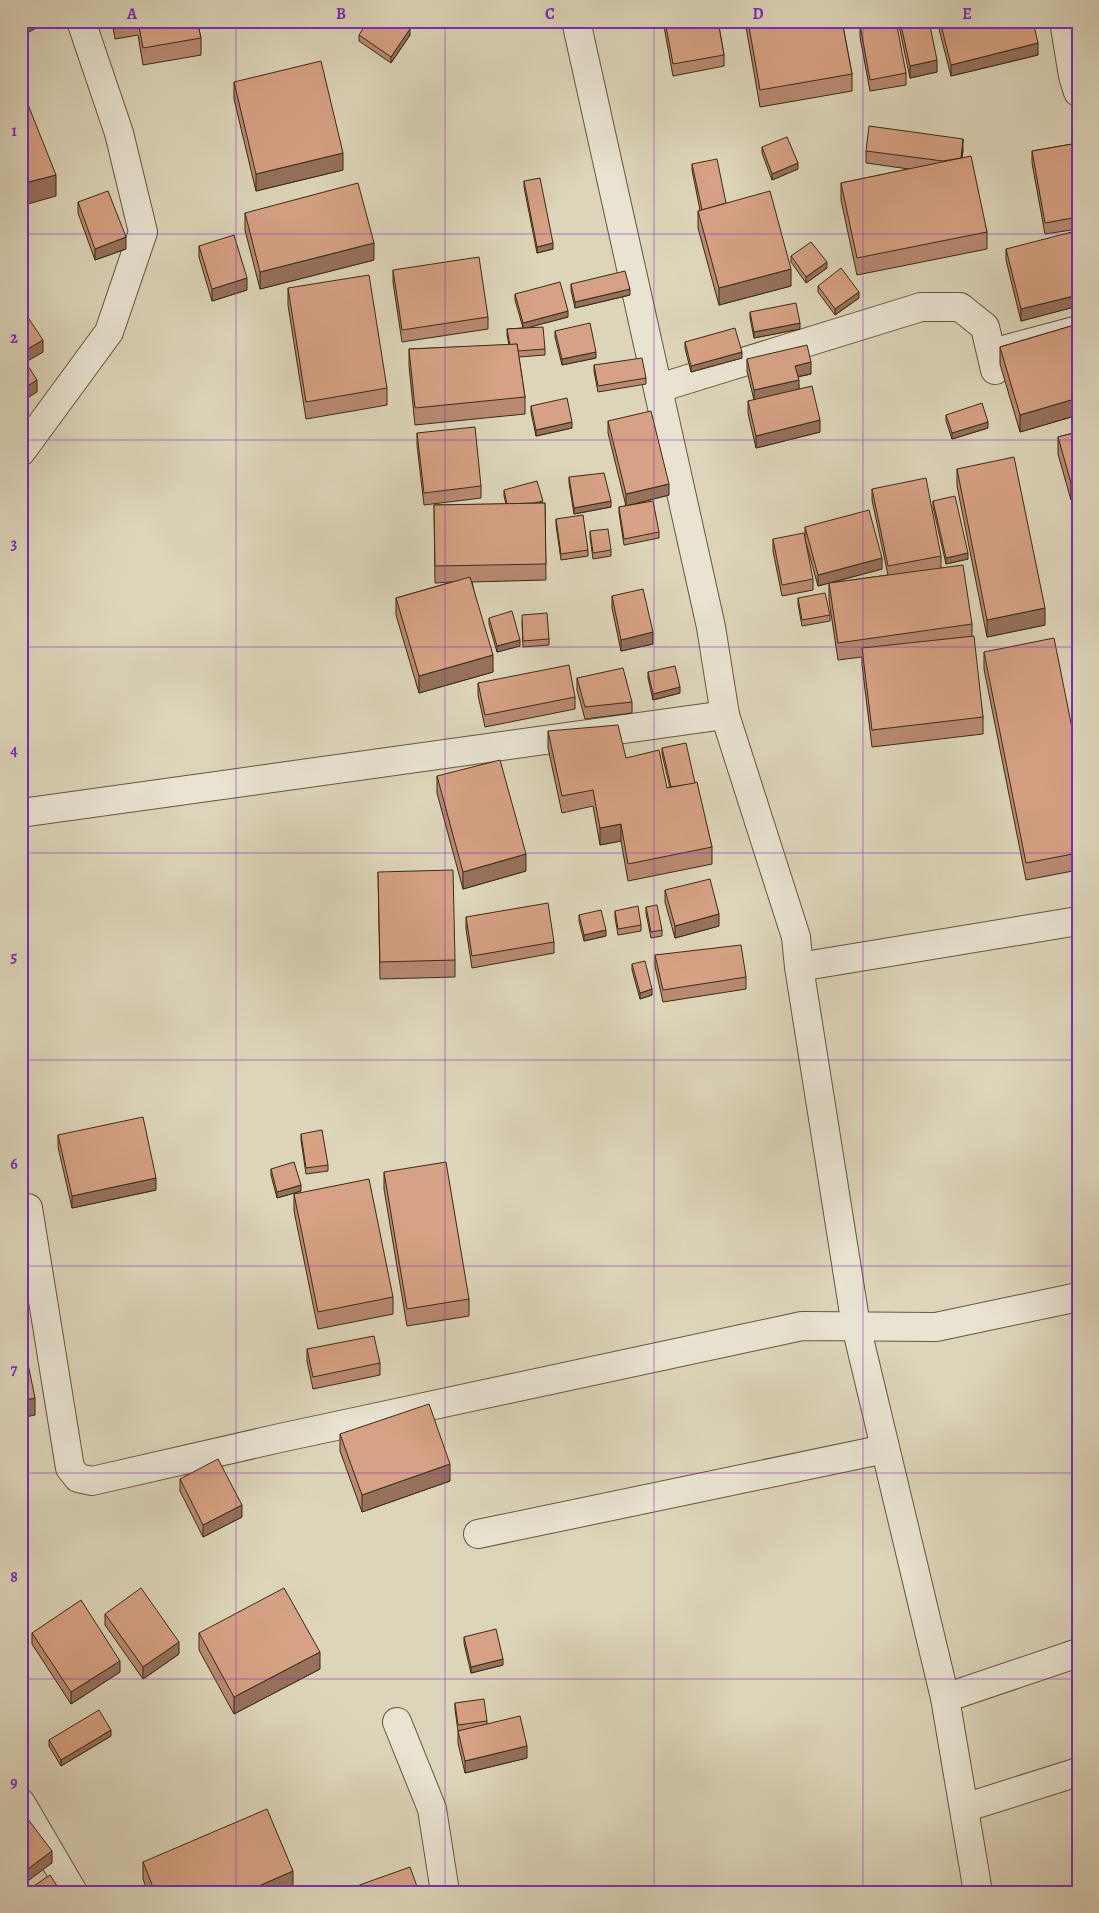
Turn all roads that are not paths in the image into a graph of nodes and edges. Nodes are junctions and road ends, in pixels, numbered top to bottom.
1 (81, 21) edge
2 (576, 21) edge
3 (1064, 21) edge
4 (1078, 92) edge
5 (1078, 330) edge
6 (659, 388) junction
7 (21, 452) edge
8 (725, 716) junction
9 (21, 813) edge
10 (1078, 921) edge
11 (799, 967) junction
12 (28, 1208) dead end
13 (1078, 1297) edge
14 (856, 1326) junction
15 (885, 1449) junction
16 (478, 1534) dead end
17 (1078, 1652) edge
18 (945, 1698) junction
19 (397, 1722) dead end
20 (1078, 1772) edge
21 (21, 1803) edge
22 (964, 1808) junction
23 (73, 1892) edge
24 (445, 1892) edge
25 (978, 1892) edge

1 - 7 street
2 - 6 street
3 - 4 street
5 - 6 street
6 - 8 street
8 - 9 street
8 - 11 street
10 - 11 street
11 - 14 street
12 - 14 street
13 - 14 street
14 - 15 street
15 - 16 street
15 - 18 street
17 - 18 street
18 - 22 street
19 - 24 street
20 - 22 street
21 - 23 street
22 - 25 street

